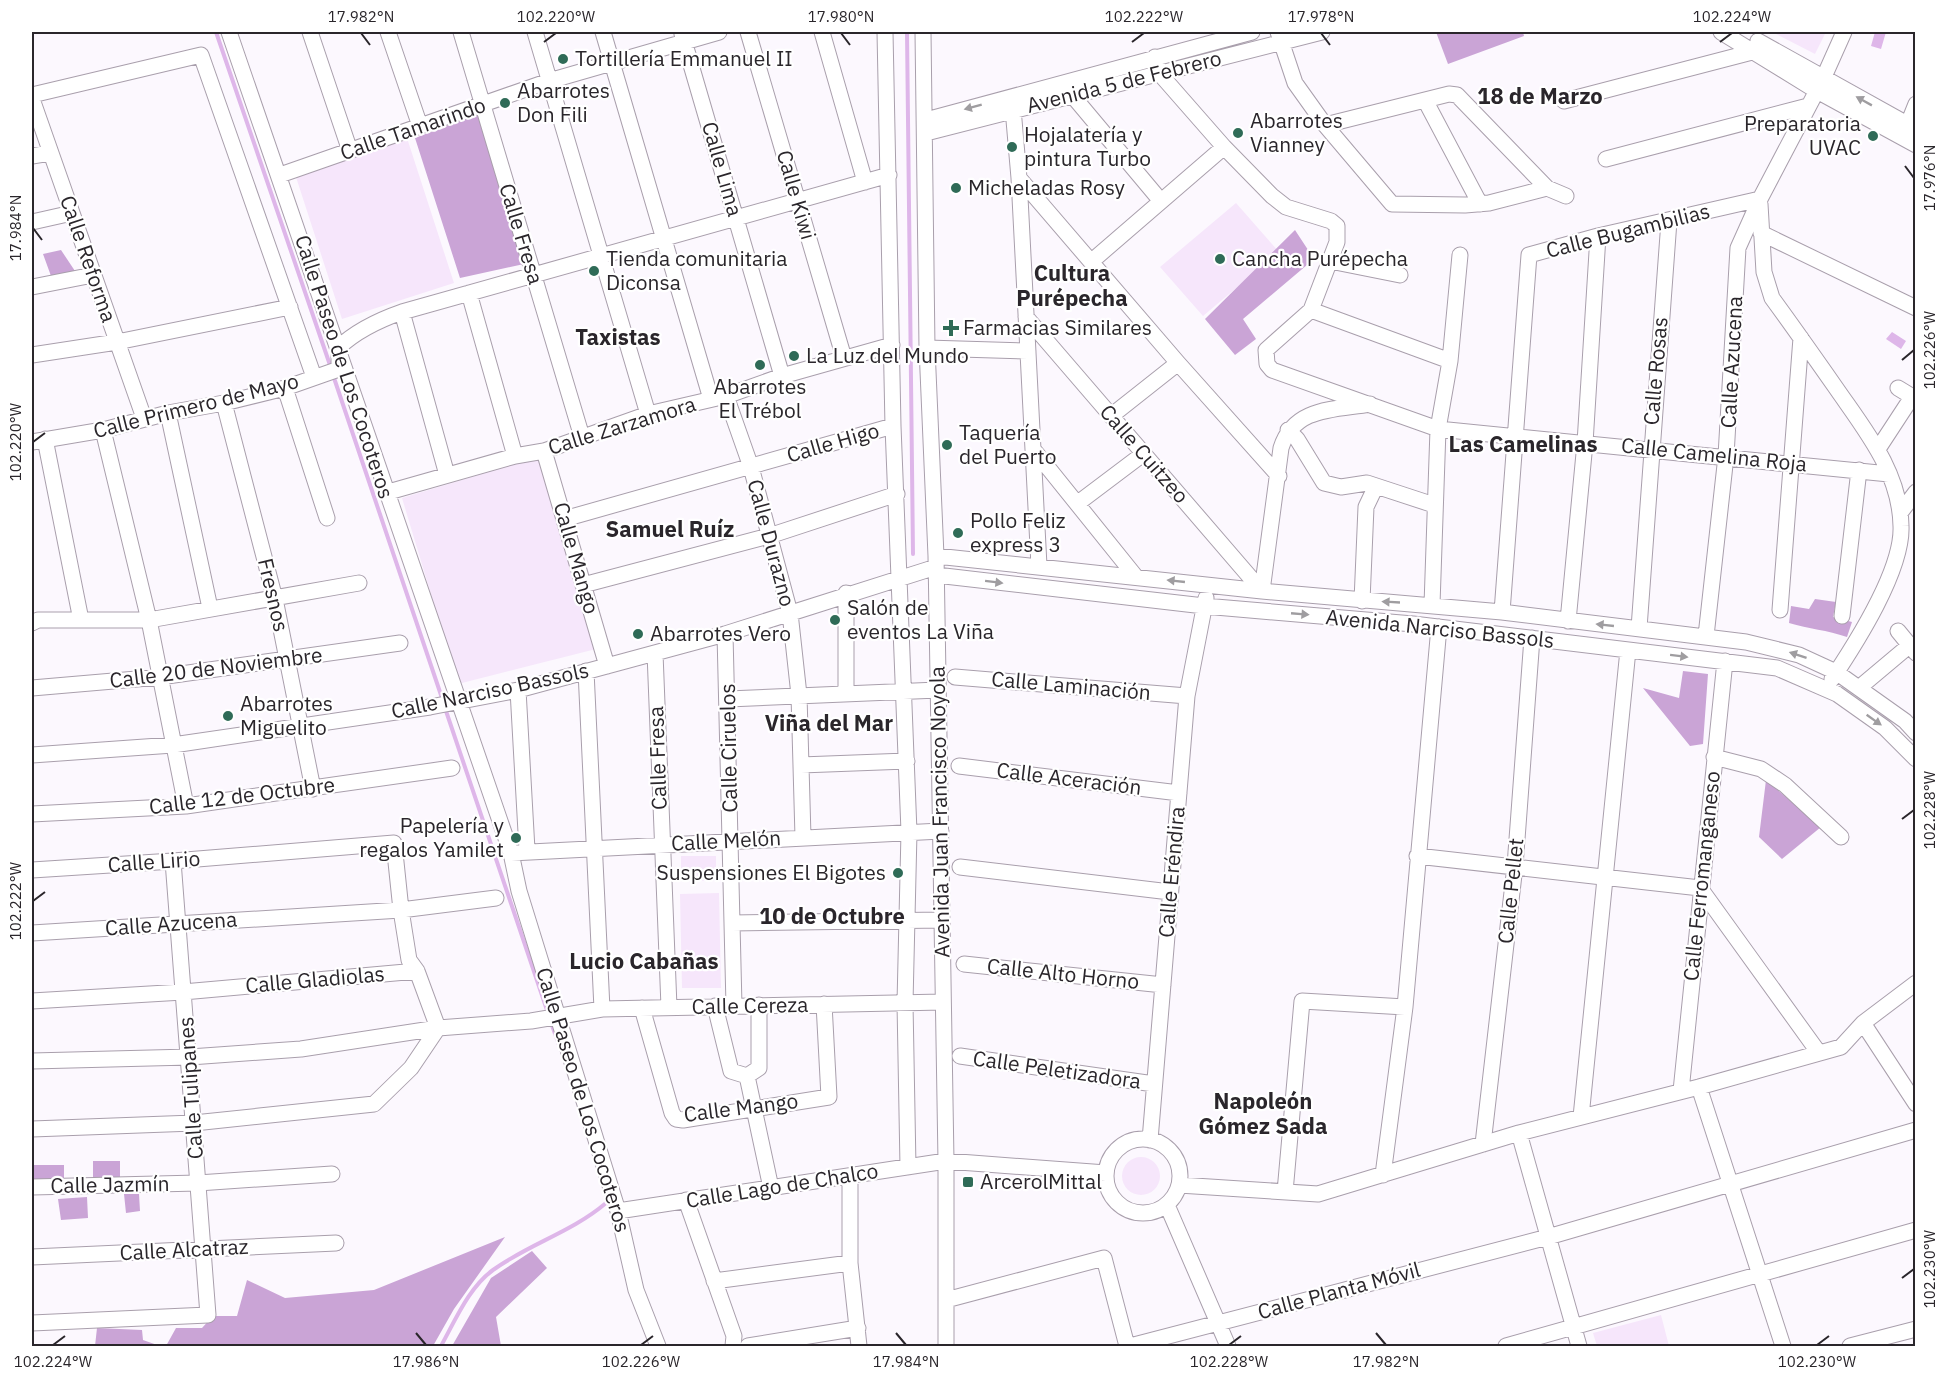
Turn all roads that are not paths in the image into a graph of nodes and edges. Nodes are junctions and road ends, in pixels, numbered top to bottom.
1 (229, 32) edge
2 (310, 32) edge
3 (388, 32) edge
4 (461, 32) edge
5 (535, 32) edge
6 (603, 32) edge
7 (718, 32) edge
8 (748, 32) edge
9 (822, 32) edge
10 (885, 32) edge
11 (923, 32) edge
12 (1252, 32) edge
13 (1322, 32) edge
14 (1721, 32) edge
15 (1741, 32) edge
16 (1844, 32) edge
17 (682, 36) edge
18 (1280, 37) edge
19 (1756, 51) junction
20 (1155, 57) junction
21 (613, 64) junction
22 (1160, 74) junction
23 (549, 81) junction
24 (1820, 85) junction
25 (1072, 95) junction
26 (32, 97) edge
27 (1425, 100) junction
28 (1564, 101) dead end
29 (1013, 103) junction
30 (1916, 104) edge
31 (481, 105) junction
32 (1808, 105) junction
33 (1325, 125) junction
34 (420, 126) junction
35 (926, 126) junction
36 (1912, 127) edge
37 (1916, 145) edge
38 (1224, 147) junction
39 (350, 151) junction
40 (50, 153) junction
41 (32, 156) edge
42 (1606, 159) dead end
43 (279, 175) junction
44 (889, 175) junction
45 (1019, 178) junction
46 (865, 182) junction
47 (1547, 188) junction
48 (1566, 196) dead end
49 (1760, 199) junction
50 (1160, 200) junction
51 (797, 201) junction
52 (1480, 204) junction
53 (72, 213) junction
54 (736, 218) junction
55 (1669, 221) junction
56 (32, 222) edge
57 (1761, 232) junction
58 (1598, 236) junction
59 (664, 239) junction
60 (1460, 255) dead end
61 (601, 256) junction
62 (1092, 261) junction
63 (1330, 261) junction
64 (93, 275) junction
65 (534, 275) junction
66 (1401, 275) dead end
67 (32, 287) edge
68 (470, 293) junction
69 (290, 307) junction
70 (1915, 308) edge
71 (1311, 310) junction
72 (402, 312) junction
73 (1026, 317) junction
74 (1801, 338) junction
75 (117, 342) junction
76 (892, 345) junction
77 (338, 348) junction
78 (927, 348) junction
79 (1028, 351) junction
80 (32, 355) edge
81 (844, 358) junction
82 (1450, 361) junction
83 (1178, 363) junction
84 (326, 373) junction
85 (782, 376) junction
86 (285, 388) junction
87 (1898, 388) dead end
88 (718, 398) junction
89 (1914, 398) edge
90 (224, 403) junction
91 (1373, 404) junction
92 (168, 412) junction
93 (648, 414) junction
94 (1111, 416) junction
95 (144, 418) junction
96 (893, 426) junction
97 (1438, 429) junction
98 (103, 430) junction
99 (1288, 430) junction
100 (1514, 436) junction
101 (582, 437) junction
102 (38, 440) edge
103 (1585, 443) junction
104 (1033, 449) junction
105 (1650, 449) junction
106 (1878, 449) junction
107 (544, 451) junction
108 (1143, 454) junction
109 (515, 456) junction
110 (1726, 456) junction
111 (1791, 462) junction
112 (751, 467) junction
113 (1859, 470) junction
114 (1889, 474) junction
115 (447, 475) junction
116 (1279, 476) junction
117 (1376, 486) junction
118 (1916, 492) edge
119 (385, 493) junction
120 (897, 494) junction
121 (1078, 503) junction
122 (1434, 506) junction
123 (327, 518) dead end
124 (1905, 518) edge
125 (564, 519) junction
126 (769, 536) junction
127 (936, 566) junction
128 (1039, 566) junction
129 (901, 577) junction
130 (1136, 577) junction
131 (359, 583) dead end
132 (584, 585) junction
133 (1209, 585) junction
134 (1262, 591) junction
135 (846, 593) junction
136 (275, 598) junction
137 (1362, 601) junction
138 (1432, 605) junction
139 (1204, 606) junction
140 (210, 608) junction
141 (1780, 610) dead end
142 (1502, 612) junction
143 (790, 613) junction
144 (1842, 616) dead end
145 (81, 620) junction
146 (149, 620) junction
147 (1568, 621) junction
148 (32, 623) edge
149 (1439, 627) junction
150 (1639, 628) junction
151 (1898, 631) dead end
152 (725, 634) junction
153 (1706, 636) junction
154 (1532, 638) junction
155 (400, 643) dead end
156 (1913, 649) edge
157 (1628, 650) junction
158 (655, 653) junction
159 (287, 661) junction
160 (1725, 662) junction
161 (607, 666) junction
162 (586, 671) junction
163 (1836, 672) junction
164 (160, 677) junction
165 (955, 677) dead end
166 (1860, 687) junction
167 (32, 688) edge
168 (1825, 689) junction
169 (518, 690) junction
170 (938, 690) junction
171 (904, 691) junction
172 (846, 693) junction
173 (799, 695) junction
174 (1187, 696) junction
175 (728, 699) junction
176 (457, 702) junction
177 (299, 725) junction
178 (1913, 725) edge
179 (172, 745) junction
180 (32, 755) edge
181 (1714, 757) junction
182 (1916, 759) edge
183 (907, 761) junction
184 (801, 765) junction
185 (959, 766) dead end
186 (452, 768) dead end
187 (313, 789) junction
188 (1179, 793) junction
189 (186, 806) junction
190 (32, 814) edge
191 (941, 831) junction
192 (909, 832) junction
193 (803, 837) junction
194 (1842, 837) dead end
195 (731, 841) junction
196 (661, 844) junction
197 (596, 847) junction
198 (528, 850) junction
199 (511, 853) junction
200 (1417, 856) junction
201 (173, 861) junction
202 (1515, 866) junction
203 (960, 867) dead end
204 (32, 870) edge
205 (1606, 876) junction
206 (1700, 888) junction
207 (1170, 892) junction
208 (496, 898) dead end
209 (400, 910) junction
210 (907, 920) junction
211 (942, 920) junction
212 (732, 923) junction
213 (177, 925) junction
214 (32, 933) edge
215 (964, 964) dead end
216 (417, 971) junction
217 (1916, 982) edge
218 (1163, 985) junction
219 (183, 992) junction
220 (32, 1001) edge
221 (943, 1002) junction
222 (905, 1003) junction
223 (824, 1004) junction
224 (759, 1005) junction
225 (716, 1006) junction
226 (734, 1006) junction
227 (669, 1007) junction
228 (1405, 1007) junction
229 (642, 1008) junction
230 (602, 1009) junction
231 (553, 1017) junction
232 (1863, 1023) junction
233 (438, 1028) junction
234 (1820, 1053) junction
235 (960, 1056) dead end
236 (190, 1057) junction
237 (32, 1061) edge
238 (747, 1076) junction
239 (1154, 1084) junction
240 (1699, 1087) junction
241 (1681, 1091) junction
242 (1916, 1104) edge
243 (754, 1108) junction
244 (1581, 1117) junction
245 (194, 1123) junction
246 (32, 1129) edge
247 (1916, 1130) edge
248 (1519, 1133) junction
249 (1149, 1140) junction
250 (1483, 1144) junction
251 (946, 1161) junction
252 (908, 1167) junction
253 (1106, 1173) junction
254 (332, 1174) dead end
255 (1383, 1175) junction
256 (850, 1176) junction
257 (198, 1183) junction
258 (1179, 1185) junction
259 (1730, 1185) junction
260 (32, 1187) edge
261 (771, 1188) junction
262 (1285, 1192) junction
263 (686, 1200) junction
264 (1167, 1205) junction
265 (618, 1211) junction
266 (1916, 1230) edge
267 (1548, 1237) junction
268 (336, 1243) dead end
269 (202, 1248) junction
270 (32, 1257) edge
271 (850, 1263) junction
272 (1760, 1276) junction
273 (714, 1281) junction
274 (946, 1299) junction
275 (1218, 1322) junction
276 (32, 1323) edge
277 (858, 1328) junction
278 (1574, 1329) junction
279 (1916, 1329) edge
280 (658, 1347) edge
281 (733, 1347) edge
282 (748, 1347) edge
283 (859, 1347) edge
284 (946, 1347) edge
285 (1129, 1347) edge
286 (1228, 1347) edge
287 (1506, 1347) edge
288 (1580, 1347) edge
289 (1783, 1347) edge
290 (1850, 1347) edge

1 - 43 street, Calle Paseo de Los Cocoteros
2 - 39 street
3 - 34 street
4 - 31 street, Calle Fresa
5 - 23 street
6 - 21 street, Calle Durazno
7 - 17 street, Calle Tamarindo
8 - 51 street, Calle Kiwi
9 - 46 street
10 - 44 street
11 - 35 street, Avenida Juan Francisco Noyola
12 - 20 street, Avenida 5 de Febrero
13 - 18 street, Avenida 5 de Febrero
14 - 19 street
15 - 24 street
16 - 24 street, Calle Azucena
17 - 21 street, Calle Tamarindo
17 - 54 street, Calle Lima
18 - 22 street, Avenida 5 de Febrero
18 - 33 street
19 - 24 street
19 - 28 street
20 - 22 street
20 - 29 street, Avenida 5 de Febrero
21 - 23 street, Calle Tamarindo
21 - 59 street, Calle Durazno
22 - 25 street, Avenida 5 de Febrero
22 - 38 street
23 - 31 street, Calle Tamarindo
23 - 61 street
24 - 32 street, Calle Azucena
36 -> 24 street
24 - 37 street
25 - 29 street, Avenida 5 de Febrero
25 - 50 street
26 - 40 street, Calle Reforma
26 - 69 street
27 - 33 street
27 - 47 street
27 - 52 street
29 - 35 street, Avenida 5 de Febrero
29 - 45 street
30 - 36 street
31 - 34 street, Calle Tamarindo
31 - 65 street, Calle Fresa
32 - 42 street
32 - 49 street, Calle Azucena
33 - 52 street
34 - 39 street, Calle Tamarindo
35 - 78 street, Avenida Juan Francisco Noyola
38 - 50 street
38 - 63 street
39 - 43 street, Calle Tamarindo
40 - 41 street
40 - 53 street, Calle Reforma
43 - 77 street, Calle Paseo de Los Cocoteros
44 - 46 street
44 - 76 street
45 - 62 street
45 - 73 street
46 - 51 street
47 - 48 street
47 - 52 street
49 - 55 street, Calle Bugambilias
49 - 57 street
49 - 110 street, Calle Azucena
50 - 62 street
51 - 54 street
51 - 81 street, Calle Kiwi
53 - 56 street
53 - 64 street, Calle Reforma
54 - 59 street
54 - 85 street, Calle Lima
55 - 58 street, Calle Bugambilias
55 - 105 street, Calle Rosas
57 - 70 street
57 - 74 street
58 - 100 street, Calle Bugambilias
58 - 103 street
59 - 61 street
59 - 88 street, Calle Durazno
60 - 82 street
61 - 65 street
61 - 93 street
62 - 83 street
63 - 66 street
63 - 71 street
64 - 67 street
64 - 75 street, Calle Reforma
65 - 68 street
65 - 101 street, Calle Fresa
68 - 72 street
68 - 109 street
69 - 75 street
69 - 84 street
71 - 82 street
71 - 91 street, Calle Camelina Roja
72 - 77 street
72 - 115 street
73 - 79 street
73 - 94 street, Calle Cuitzeo
74 - 106 street
74 - 111 street
75 - 80 street
75 - 95 street, Calle Reforma
76 - 81 street, Calle Zarzamora
76 - 96 street
77 - 84 street
77 - 119 street, Calle Paseo de Los Cocoteros
78 - 79 street
78 - 127 street, Avenida Juan Francisco Noyola
79 - 104 street
81 - 85 street, Calle Zarzamora
82 - 97 street
83 - 94 street
83 - 116 street
84 - 86 street, Calle Primero de Mayo
85 - 88 street, Calle Zarzamora
86 - 90 street, Calle Primero de Mayo
86 - 123 street
87 - 89 street
88 - 93 street, Calle Zarzamora
88 - 112 street, Calle Durazno
89 - 106 street
90 - 92 street, Calle Primero de Mayo
90 - 136 street, Fresnos
91 - 97 street, Calle Camelina Roja
91 - 99 street
92 - 95 street, Calle Primero de Mayo
92 - 140 street
93 - 101 street, Calle Zarzamora
94 - 108 street, Calle Cuitzeo
95 - 98 street, Calle Primero de Mayo
96 - 112 street, Calle Higo
96 - 120 street
97 - 100 street, Calle Camelina Roja
97 - 122 street
98 - 102 street, Calle Primero de Mayo
98 - 146 street
99 - 116 street
99 - 117 street
100 - 103 street, Calle Camelina Roja
100 - 142 street, Calle Bugambilias
101 - 107 street, Calle Zarzamora
102 - 145 street
103 - 105 street, Calle Camelina Roja
103 - 147 street
104 - 121 street
104 - 128 street
105 - 110 street, Calle Camelina Roja
105 - 150 street, Calle Rosas
106 - 114 street
107 - 109 street, Calle Zarzamora
107 - 125 street, Calle Mango
108 - 121 street
108 - 134 street, Calle Cuitzeo
109 - 115 street, Calle Zarzamora
110 - 111 street, Calle Camelina Roja
110 - 153 street, Calle Azucena
111 - 113 street, Calle Camelina Roja
111 - 141 street
112 - 125 street, Calle Higo
112 - 126 street, Calle Durazno
113 - 114 street, Calle Camelina Roja
113 - 144 street
114 - 124 street
115 - 119 street, Calle Zarzamora
116 - 134 street
117 - 122 street
117 - 137 street
118 - 124 street
119 - 176 street, Calle Paseo de Los Cocoteros
120 - 126 street
120 - 129 street
121 - 130 street
122 - 138 street
124 - 163 street
125 - 132 street, Calle Mango
126 - 132 street
126 - 143 street, Calle Durazno
127 - 128 street, Avenida Narciso Bassols
127 - 129 street, Calle Narciso Bassols
127 -> 139 street, Avenida Narciso Bassols
127 - 170 street, Avenida Juan Francisco Noyola
128 - 130 street, Avenida Narciso Bassols
129 - 135 street, Calle Narciso Bassols
129 - 171 street
133 -> 130 street, Avenida Narciso Bassols
131 - 136 street
132 - 161 street, Calle Mango
133 - 134 street, Avenida Narciso Bassols
133 - 139 street, Calle Eréndira
134 - 137 street, Avenida Narciso Bassols
135 - 143 street, Calle Narciso Bassols
135 - 172 street
136 - 140 street
136 - 159 street, Fresnos
138 -> 137 street, Avenida Narciso Bassols
138 - 142 street, Avenida Narciso Bassols
139 -> 149 street, Avenida Narciso Bassols
139 - 174 street, Calle Eréndira
140 - 146 street
142 - 147 street, Avenida Narciso Bassols
143 - 152 street, Calle Narciso Bassols
143 - 173 street, Calle Durazno
145 - 146 street
145 - 148 street
146 - 164 street
150 -> 147 street, Avenida Narciso Bassols
149 - 154 street, Avenida Narciso Bassols
149 - 200 street
150 - 153 street, Avenida Narciso Bassols
151 - 156 street
152 - 158 street, Calle Narciso Bassols
152 - 175 street, Calle Ciruelos
163 -> 153 street, Avenida Narciso Bassols
154 - 157 street, Avenida Narciso Bassols
154 - 202 street, Calle Pellet
155 - 159 street, Calle 20 de Noviembre
156 - 166 street
157 -> 160 street, Avenida Narciso Bassols
157 - 205 street
158 - 161 street, Calle Narciso Bassols
158 - 196 street, Calle Fresa
159 - 164 street, Calle 20 de Noviembre
159 - 177 street, Fresnos
160 - 168 street, Avenida Narciso Bassols
160 - 181 street, Calle Ferromanganeso
161 - 162 street, Calle Narciso Bassols
162 - 169 street, Calle Narciso Bassols
162 - 197 street
163 - 166 street, Avenida Narciso Bassols
163 - 168 street
164 - 167 street, Calle 20 de Noviembre
164 - 179 street
165 - 174 street, Calle Laminación
166 - 178 street, Avenida Narciso Bassols
168 -> 182 street, Avenida Narciso Bassols
169 - 176 street, Calle Narciso Bassols
169 - 198 street
170 - 171 street
170 - 191 street, Avenida Juan Francisco Noyola
171 - 172 street
171 - 183 street
172 - 173 street
173 - 175 street
173 - 184 street, Calle Durazno
174 - 188 street, Calle Eréndira
175 - 195 street, Calle Ciruelos
176 - 177 street, Calle Narciso Bassols
176 - 199 street
177 - 179 street, Calle Narciso Bassols
177 - 187 street, Fresnos
179 - 180 street, Calle Narciso Bassols
179 - 189 street
181 - 194 street
181 - 206 street, Calle Ferromanganeso
183 - 184 street
183 - 192 street
184 - 193 street, Calle Durazno
185 - 188 street, Calle Aceración
186 - 187 street, Calle 12 de Octubre
187 - 189 street, Calle 12 de Octubre
188 - 207 street, Calle Eréndira
189 - 190 street, Calle 12 de Octubre
191 - 192 street, Calle Melón
191 - 211 street, Avenida Juan Francisco Noyola
192 - 193 street, Calle Melón
192 - 210 street
193 - 195 street, Calle Melón
195 - 196 street, Calle Melón
195 - 212 street, Calle Ciruelos
196 - 197 street, Calle Melón
196 - 227 street, Calle Fresa
197 - 198 street, Calle Melón
197 - 230 street
198 - 199 street, Calle Melón
199 - 231 street, Calle Paseo de Los Cocoteros
200 - 202 street
200 - 228 street
201 - 204 street, Calle Lirio
201 - 209 street, Calle Lirio
201 - 213 street, Calle Tulipanes
202 - 205 street
202 - 250 street, Calle Pellet
203 - 207 street
205 - 206 street
205 - 244 street
206 - 234 street
206 - 241 street, Calle Ferromanganeso
207 - 218 street, Calle Eréndira
208 - 209 street, Calle Azucena
209 - 213 street, Calle Azucena
209 - 216 street
210 - 211 street
210 - 212 street
210 - 222 street
211 - 221 street, Avenida Juan Francisco Noyola
212 - 226 street, Calle Ciruelos
213 - 214 street, Calle Azucena
213 - 219 street, Calle Tulipanes
215 - 218 street, Calle Alto Horno
216 - 219 street, Calle Gladiolas
216 - 233 street
217 - 232 street
218 - 239 street, Calle Eréndira
219 - 220 street, Calle Gladiolas
219 - 236 street, Calle Tulipanes
221 - 222 street, Calle Cereza
221 - 251 street, Avenida Juan Francisco Noyola
222 - 223 street, Calle Cereza
222 - 252 street
223 - 224 street, Calle Cereza
223 - 243 street, Calle Mango
224 - 226 street, Calle Cereza
224 - 238 street
225 - 226 street, Calle Cereza
225 - 227 street, Calle Cereza
225 - 238 street
227 - 229 street, Calle Cereza
228 - 255 street
228 - 262 street
229 - 230 street, Calle Cereza
229 - 243 street, Calle Mango
230 - 231 street, Calle Cereza
231 - 233 street
231 - 265 street, Calle Paseo de Los Cocoteros
232 - 234 street
232 - 242 street
233 - 236 street
233 - 245 street
234 - 240 street
235 - 239 street, Calle Peletizadora
236 - 237 street
236 - 245 street, Calle Tulipanes
238 - 243 street
239 - 249 street, Calle Eréndira
240 - 241 street
240 - 259 street
241 - 244 street
243 - 261 street
244 - 248 street
245 - 246 street
245 - 257 street, Calle Tulipanes
247 - 259 street, Calle Planta Móvil
248 - 250 street
248 - 267 street
249 - 253 street
249 - 258 street
250 - 255 street
251 - 252 street, Calle Lago de Chalco
251 - 253 street, Calle Lago de Chalco
251 - 274 street, Avenida Juan Francisco Noyola
252 - 256 street, Calle Lago de Chalco
253 - 264 street
254 - 257 street, Calle Jazmín
255 - 262 street
256 - 261 street, Calle Lago de Chalco
256 - 271 street
257 - 260 street, Calle Jazmín
257 - 269 street, Calle Tulipanes
258 - 262 street
258 - 264 street
259 - 267 street, Calle Planta Móvil
259 - 272 street
261 - 263 street, Calle Lago de Chalco
263 - 265 street, Calle Lago de Chalco
263 - 273 street
264 - 275 street
265 - 280 street, Calle Paseo de Los Cocoteros
266 - 272 street
267 - 275 street, Calle Planta Móvil
267 - 278 street
268 - 269 street, Calle Alcatraz
269 - 270 street, Calle Alcatraz
269 - 276 street, Calle Tulipanes
271 - 273 street
271 - 277 street
272 - 278 street
272 - 289 street
273 - 281 street
274 - 284 street, Avenida Juan Francisco Noyola
274 - 285 street
275 - 285 street, Calle Planta Móvil
275 - 286 street
277 - 282 street
277 - 283 street
278 - 287 street
278 - 288 street
279 - 290 street

